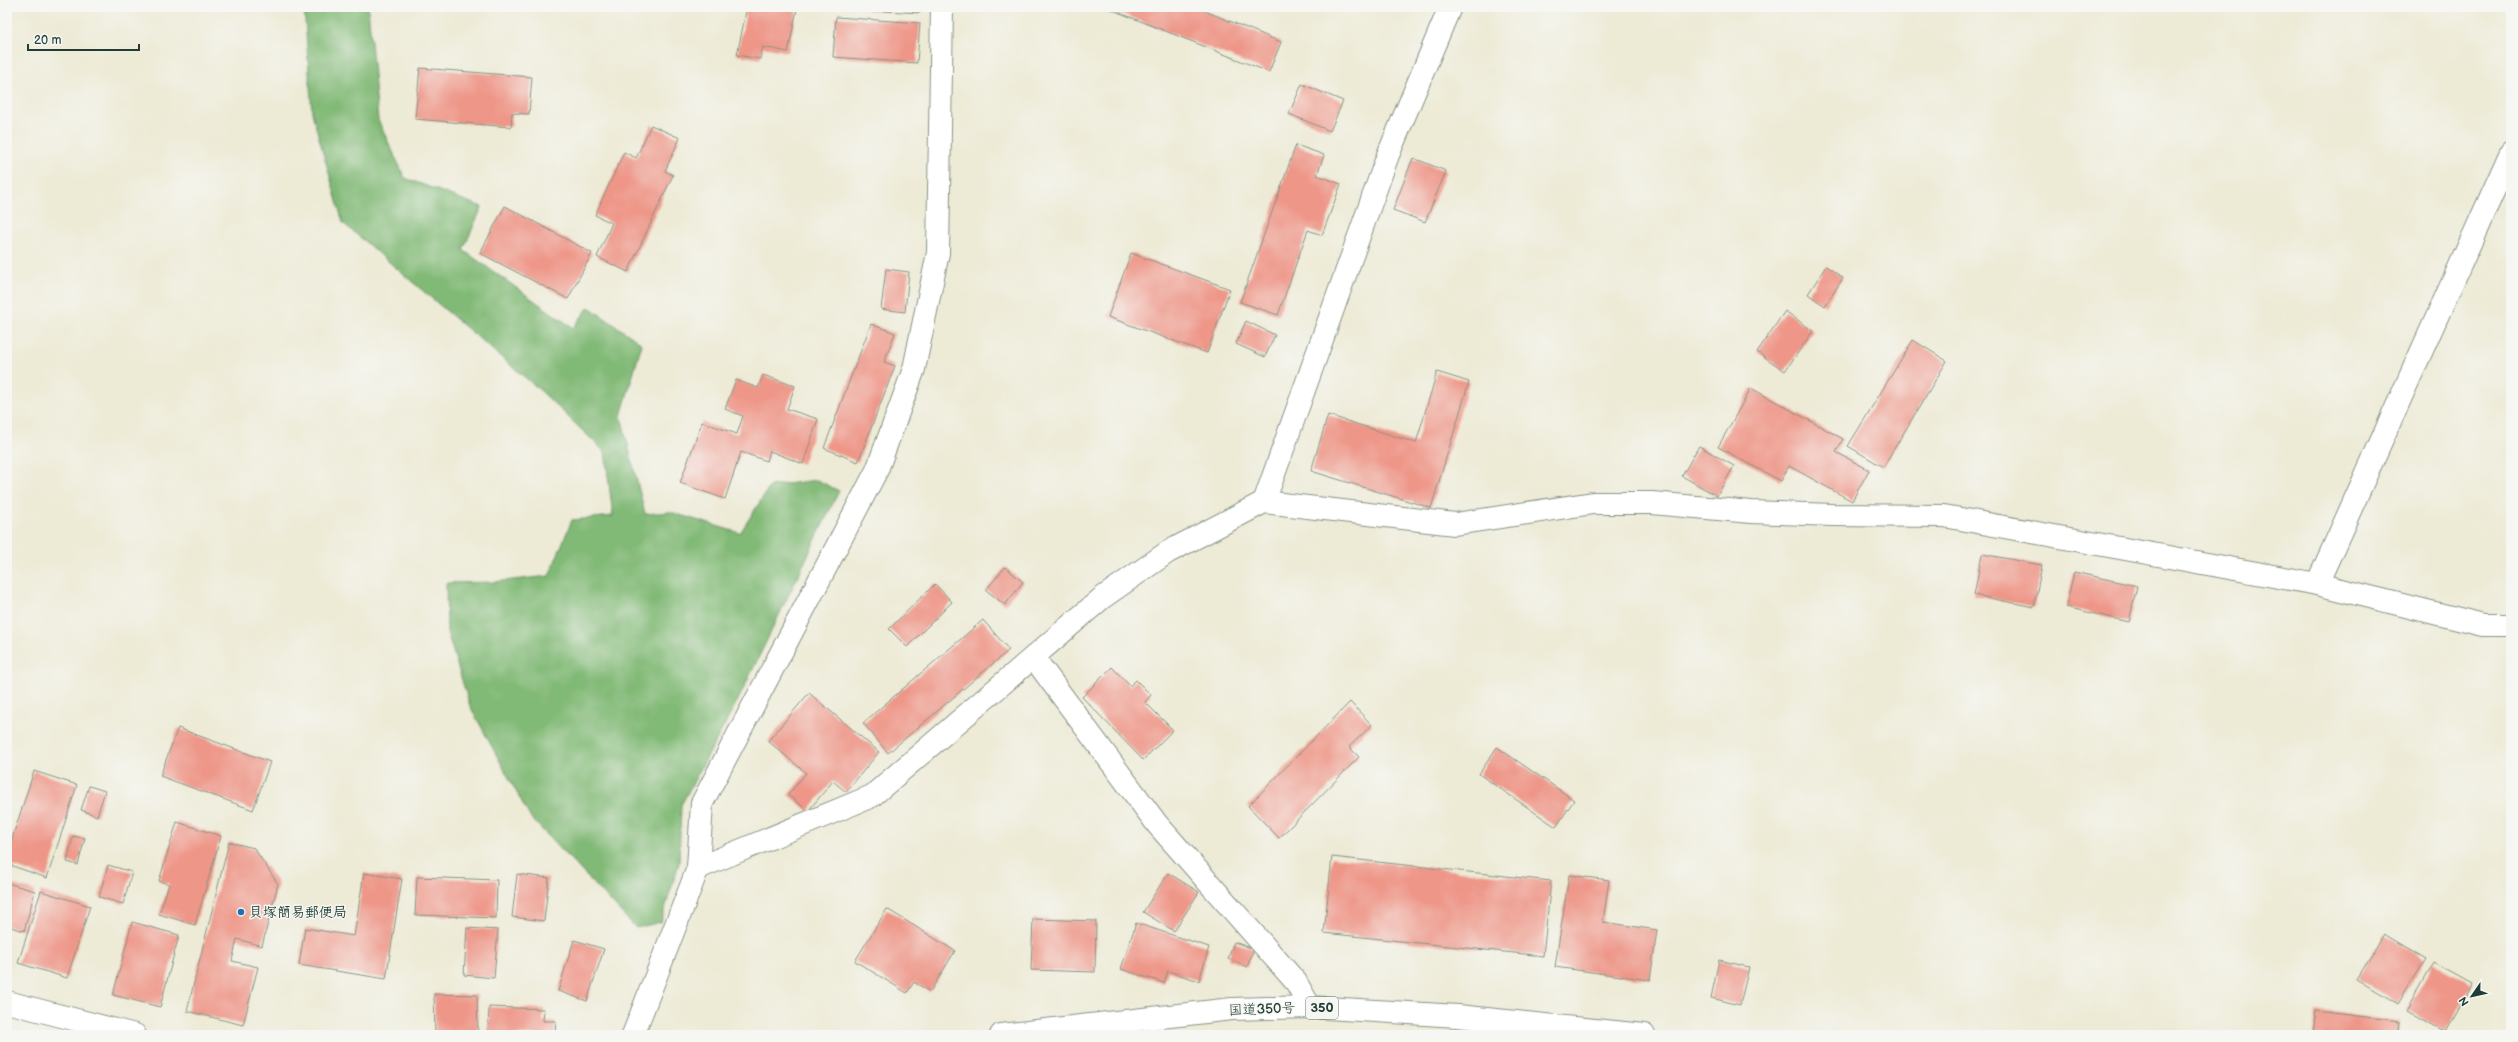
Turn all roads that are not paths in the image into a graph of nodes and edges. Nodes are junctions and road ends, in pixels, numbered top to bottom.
1 (942, 7) edge
2 (1450, 7) edge
3 (2511, 152) edge
4 (1264, 502) junction
5 (2317, 584) junction
6 (2511, 625) edge
7 (1034, 658) junction
8 (698, 868) junction
9 (7, 1002) edge
10 (1310, 1007) junction
11 (135, 1035) edge
12 (633, 1035) edge
13 (1001, 1035) edge
14 (1644, 1035) edge

1 - 8 main road
2 - 4 main road
3 - 5 main road
4 - 5 main road
4 - 7 main road
5 - 6 main road
7 - 8 main road
7 - 10 main road
8 - 12 main road
9 - 11 main road
10 - 13 main road, 国道350号 / 350
10 - 14 main road, 国道350号 / 350

